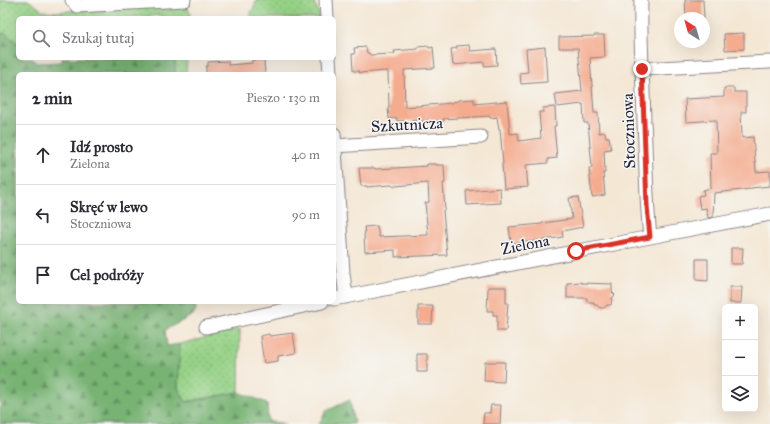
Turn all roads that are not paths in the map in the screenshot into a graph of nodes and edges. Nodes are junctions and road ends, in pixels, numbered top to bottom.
1 (184, 0) edge
2 (326, 0) edge
3 (641, 0) edge
4 (75, 3) edge
5 (327, 16) edge
6 (329, 60) edge
7 (770, 62) edge
8 (642, 69) junction
9 (330, 72) edge
10 (481, 137) dead end
11 (336, 142) edge
12 (336, 171) edge
13 (770, 214) edge
14 (650, 237) junction
15 (340, 298) edge
16 (313, 304) edge
17 (206, 327) dead end

1 - 4 street
2 - 5 street
3 - 8 street, Stoczniowa
6 - 9 street
7 - 8 street
8 - 14 street, Stoczniowa
10 - 11 street, Szkutnicza
12 - 15 street, Szkutnicza
13 - 14 street, Zielona
14 - 15 street, Zielona
16 - 17 street

